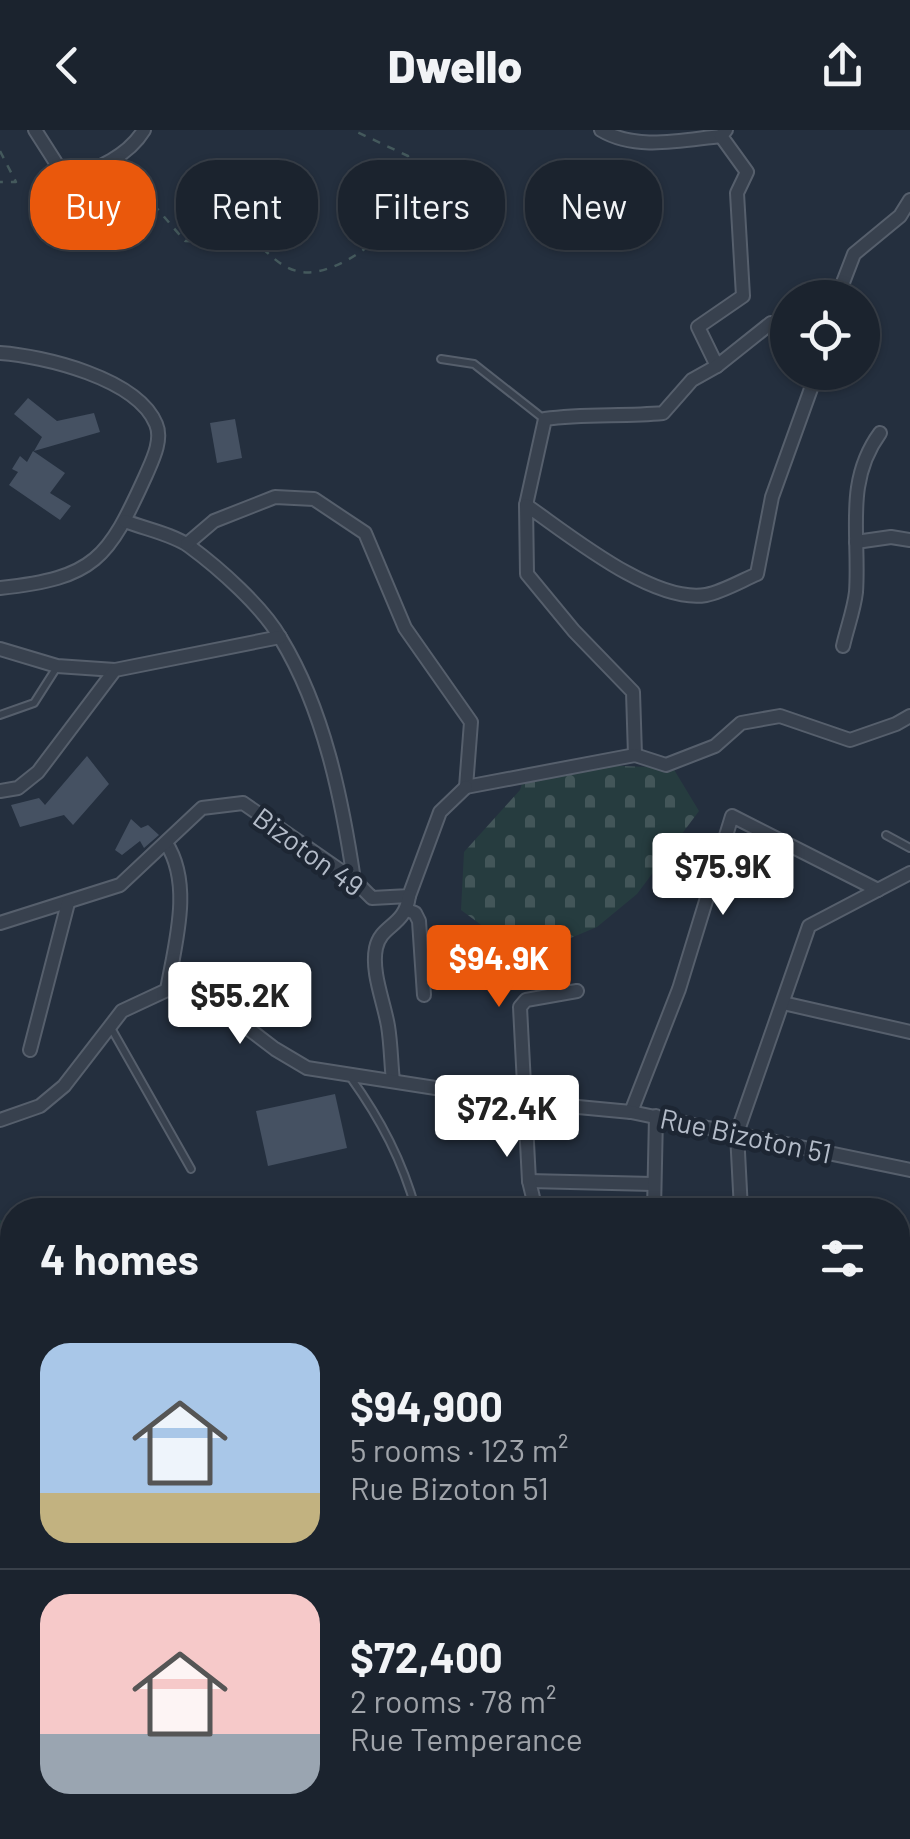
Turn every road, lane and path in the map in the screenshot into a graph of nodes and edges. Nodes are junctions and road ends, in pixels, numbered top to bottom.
1 (35, 130) edge
2 (144, 130) edge
3 (600, 130) edge
4 (356, 132) edge
5 (724, 133) edge
6 (0, 151) edge
7 (54, 160) edge
8 (114, 160) edge
9 (0, 182) edge
10 (910, 200) edge
11 (156, 208) edge
12 (844, 280) edge
13 (770, 324) edge
14 (0, 353) edge
15 (441, 359) dead end
16 (717, 366) junction
17 (811, 390) edge
18 (545, 420) junction
19 (880, 433) dead end
20 (526, 505) junction
21 (125, 521) junction
22 (910, 540) edge
23 (856, 542) junction
24 (187, 544) junction
25 (0, 588) edge
26 (280, 638) junction
27 (842, 646) dead end
28 (0, 649) edge
29 (57, 666) junction
30 (115, 670) junction
31 (0, 715) edge
32 (910, 716) edge
33 (636, 756) junction
34 (466, 786) junction
35 (0, 791) edge
36 (886, 835) dead end
37 (166, 843) junction
38 (910, 848) edge
39 (910, 873) edge
40 (354, 880) junction
41 (878, 890) junction
42 (68, 903) junction
43 (408, 903) junction
44 (0, 923) edge
45 (167, 990) junction
46 (576, 991) dead end
47 (424, 995) dead end
48 (783, 1003) junction
49 (111, 1027) junction
50 (910, 1032) edge
51 (30, 1050) dead end
52 (348, 1074) junction
53 (393, 1081) junction
54 (525, 1102) junction
55 (632, 1112) junction
56 (656, 1116) junction
57 (0, 1120) edge
58 (737, 1133) junction
59 (191, 1169) dead end
60 (910, 1170) edge
61 (529, 1182) junction
62 (652, 1184) junction
63 (413, 1198) edge
64 (533, 1198) edge
65 (653, 1198) edge
66 (740, 1198) edge

1 - 7 street
2 - 8 street
3 - 5 street
4 - 11 path
5 - 16 street
6 - 9 path
10 - 12 street
13 - 16 street
14 - 21 street
15 - 18 lane
16 - 18 street
17 - 20 street
18 - 20 street
19 - 23 street
20 - 33 street
21 - 24 street
21 - 25 street
22 - 23 street
23 - 27 street
24 - 26 street
24 - 34 street
26 - 30 street
26 - 40 street
28 - 29 street
29 - 30 street
29 - 31 lane
30 - 35 street
32 - 33 street
33 - 34 street
34 - 43 street
36 - 38 lane
37 - 40 street, Bizoton 49
37 - 42 street, Bizoton 49
37 - 45 street
39 - 41 street
40 - 43 street, Bizoton 49
41 - 48 street
41 - 55 street
42 - 44 street, Bizoton 49
42 - 51 street
43 - 47 street
43 - 53 street
45 - 49 street
45 - 52 street, Rue Bizoton 51
46 - 54 street
48 - 50 street
48 - 58 street
49 - 57 street
49 - 59 lane
52 - 53 street, Rue Bizoton 51
52 - 63 lane
53 - 54 street, Rue Bizoton 51
54 - 55 street, Rue Bizoton 51
54 - 61 street
55 - 56 street, Rue Bizoton 51
56 - 58 street, Rue Bizoton 51
56 - 62 street
58 - 60 street, Rue Bizoton 51
58 - 66 street
61 - 62 street
61 - 64 street
62 - 65 street

